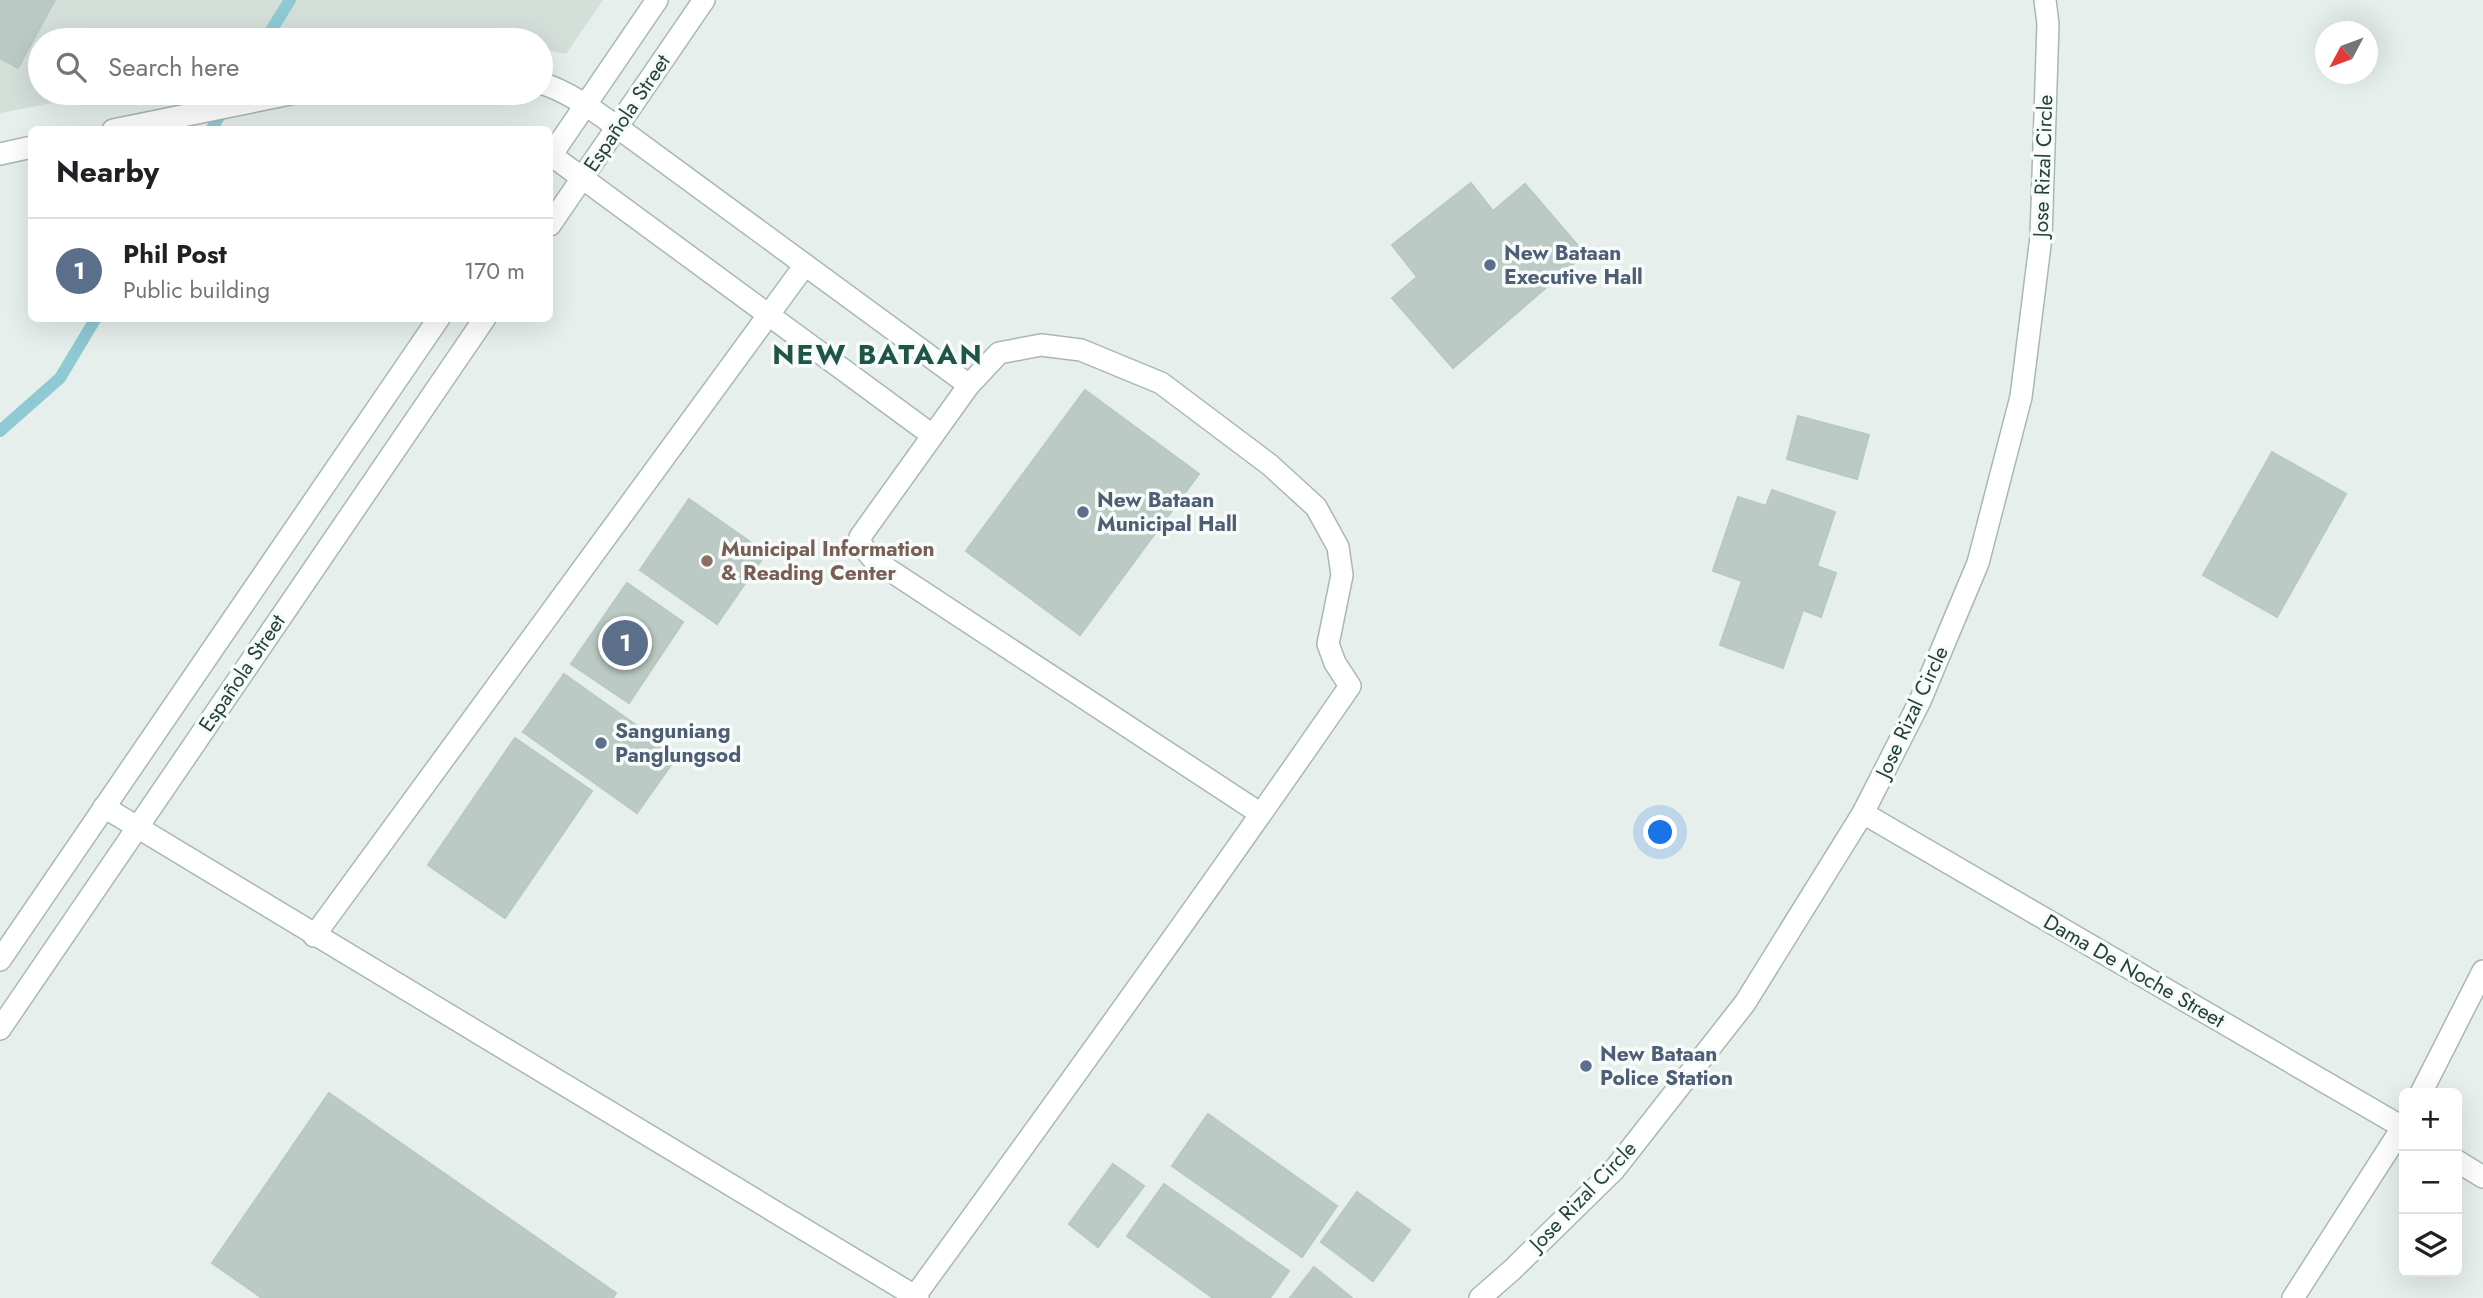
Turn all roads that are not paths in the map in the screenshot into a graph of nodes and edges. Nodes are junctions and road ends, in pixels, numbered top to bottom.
1 (657, 0) edge
2 (704, 0) edge
3 (2045, 0) edge
4 (553, 87) edge
5 (586, 104) junction
6 (232, 105) edge
7 (132, 126) edge
8 (617, 127) junction
9 (28, 148) edge
10 (553, 152) edge
11 (0, 154) edge
12 (553, 158) edge
13 (582, 178) junction
14 (553, 221) edge
15 (805, 265) junction
16 (768, 314) junction
17 (436, 322) edge
18 (482, 322) edge
19 (969, 385) junction
20 (932, 435) junction
21 (104, 807) junction
22 (1261, 814) junction
23 (1863, 814) junction
24 (137, 827) junction
25 (314, 936) junction
26 (0, 960) edge
27 (2483, 971) edge
28 (0, 1029) edge
29 (2424, 1088) edge
30 (2399, 1124) edge
31 (2399, 1135) edge
32 (2462, 1164) edge
33 (2483, 1177) edge
34 (916, 1297) edge
35 (1480, 1298) edge
36 (2293, 1298) edge

1 - 5 street, Española Street
2 - 8 street, Española Street
3 - 23 street, Jose Rizal Circle
4 - 5 street
5 - 8 street
5 - 10 street, Española Street
6 - 7 street
8 - 13 street, Española Street
8 - 15 street
9 - 11 street
12 - 13 street
13 - 14 street, Española Street
13 - 16 street
15 - 16 street
15 - 19 street
16 - 20 street
16 - 25 street
17 - 21 street, Española Street
18 - 24 street, Española Street
19 - 20 street
19 - 22 street
20 - 22 street
21 - 24 street
21 - 26 street, Española Street
22 - 34 street
23 - 30 street, Dama De Noche Street
23 - 35 street, Jose Rizal Circle
24 - 25 street
24 - 28 street, Española Street
25 - 34 street
27 - 29 street
31 - 36 street
32 - 33 street

